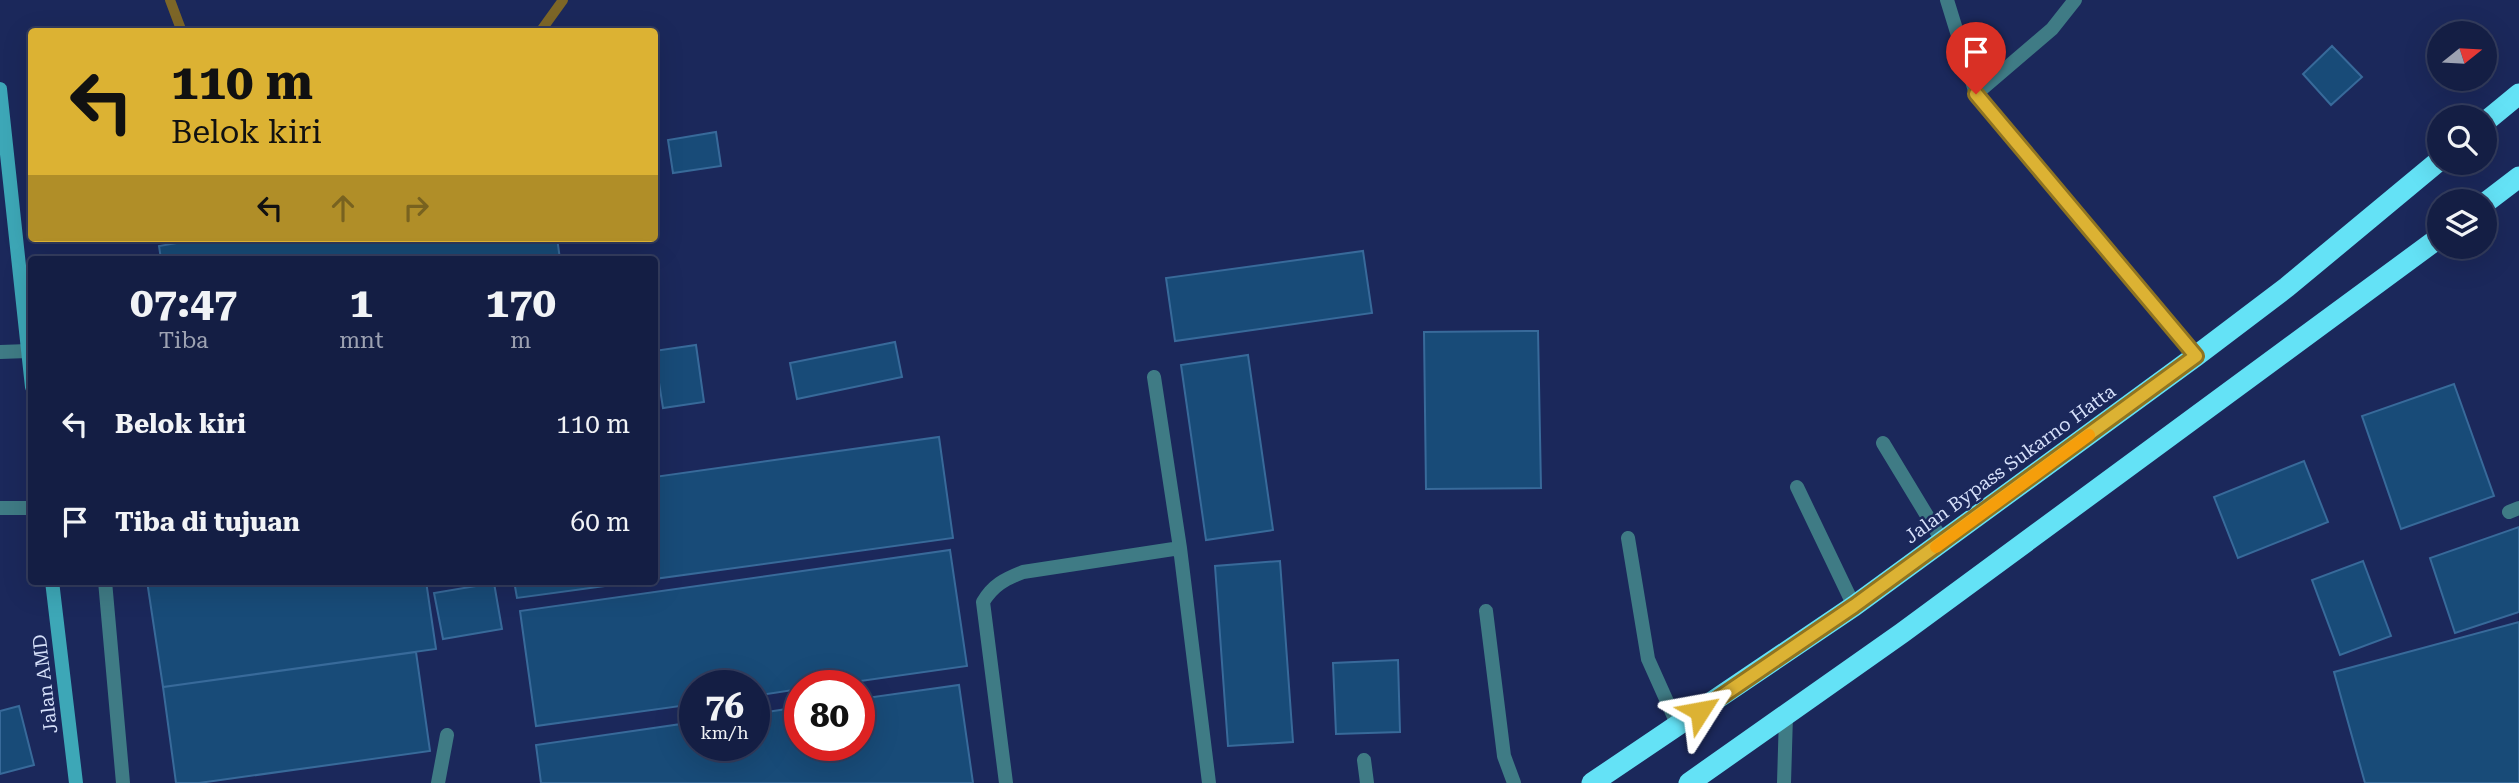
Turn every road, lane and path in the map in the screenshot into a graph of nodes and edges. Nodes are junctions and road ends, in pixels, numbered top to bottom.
1 (1947, 0) edge
2 (2075, 0) edge
3 (0, 89) edge
4 (1976, 94) junction
5 (2519, 94) edge
6 (2497, 112) edge
7 (2427, 171) edge
8 (2519, 177) edge
9 (2497, 194) edge
10 (2427, 247) edge
11 (28, 351) joint
12 (0, 352) edge
13 (2196, 356) junction
14 (1154, 377) dead end
15 (1883, 443) dead end
16 (1797, 487) dead end
17 (0, 508) edge
18 (28, 508) edge
19 (1628, 538) dead end
20 (1943, 542) junction
21 (1180, 548) junction
22 (52, 585) edge
23 (105, 585) edge
24 (1854, 606) junction
25 (1486, 611) dead end
26 (1786, 715) junction
27 (1678, 726) junction
28 (447, 735) dead end
29 (1364, 760) dead end
30 (76, 783) edge
31 (123, 783) edge
32 (438, 783) edge
33 (1006, 783) edge
34 (1209, 783) edge
35 (1367, 783) edge
36 (1514, 783) edge
37 (1592, 783) edge
38 (1689, 783) edge
39 (1784, 783) edge

1 - 4 street
2 - 4 street
3 - 11 street
4 - 13 street
5 - 6 highway
7 - 13 highway, Jalan Bypass Sukarno Hatta
8 - 9 highway
10 - 26 highway
11 - 12 street
13 - 20 highway, Jalan Bypass Sukarno Hatta
14 - 21 street
15 - 20 street
16 - 24 street
17 - 18 street
19 - 27 street
20 - 24 highway, Jalan Bypass Sukarno Hatta
21 - 33 street
21 - 34 street
22 - 30 street, Jalan AMD
23 - 31 street
24 - 27 highway, Jalan Bypass Sukarno Hatta
25 - 36 street
26 - 38 highway
26 - 39 street
27 - 37 highway, Jalan Bypass Sukarno Hatta
28 - 32 street
29 - 35 street

